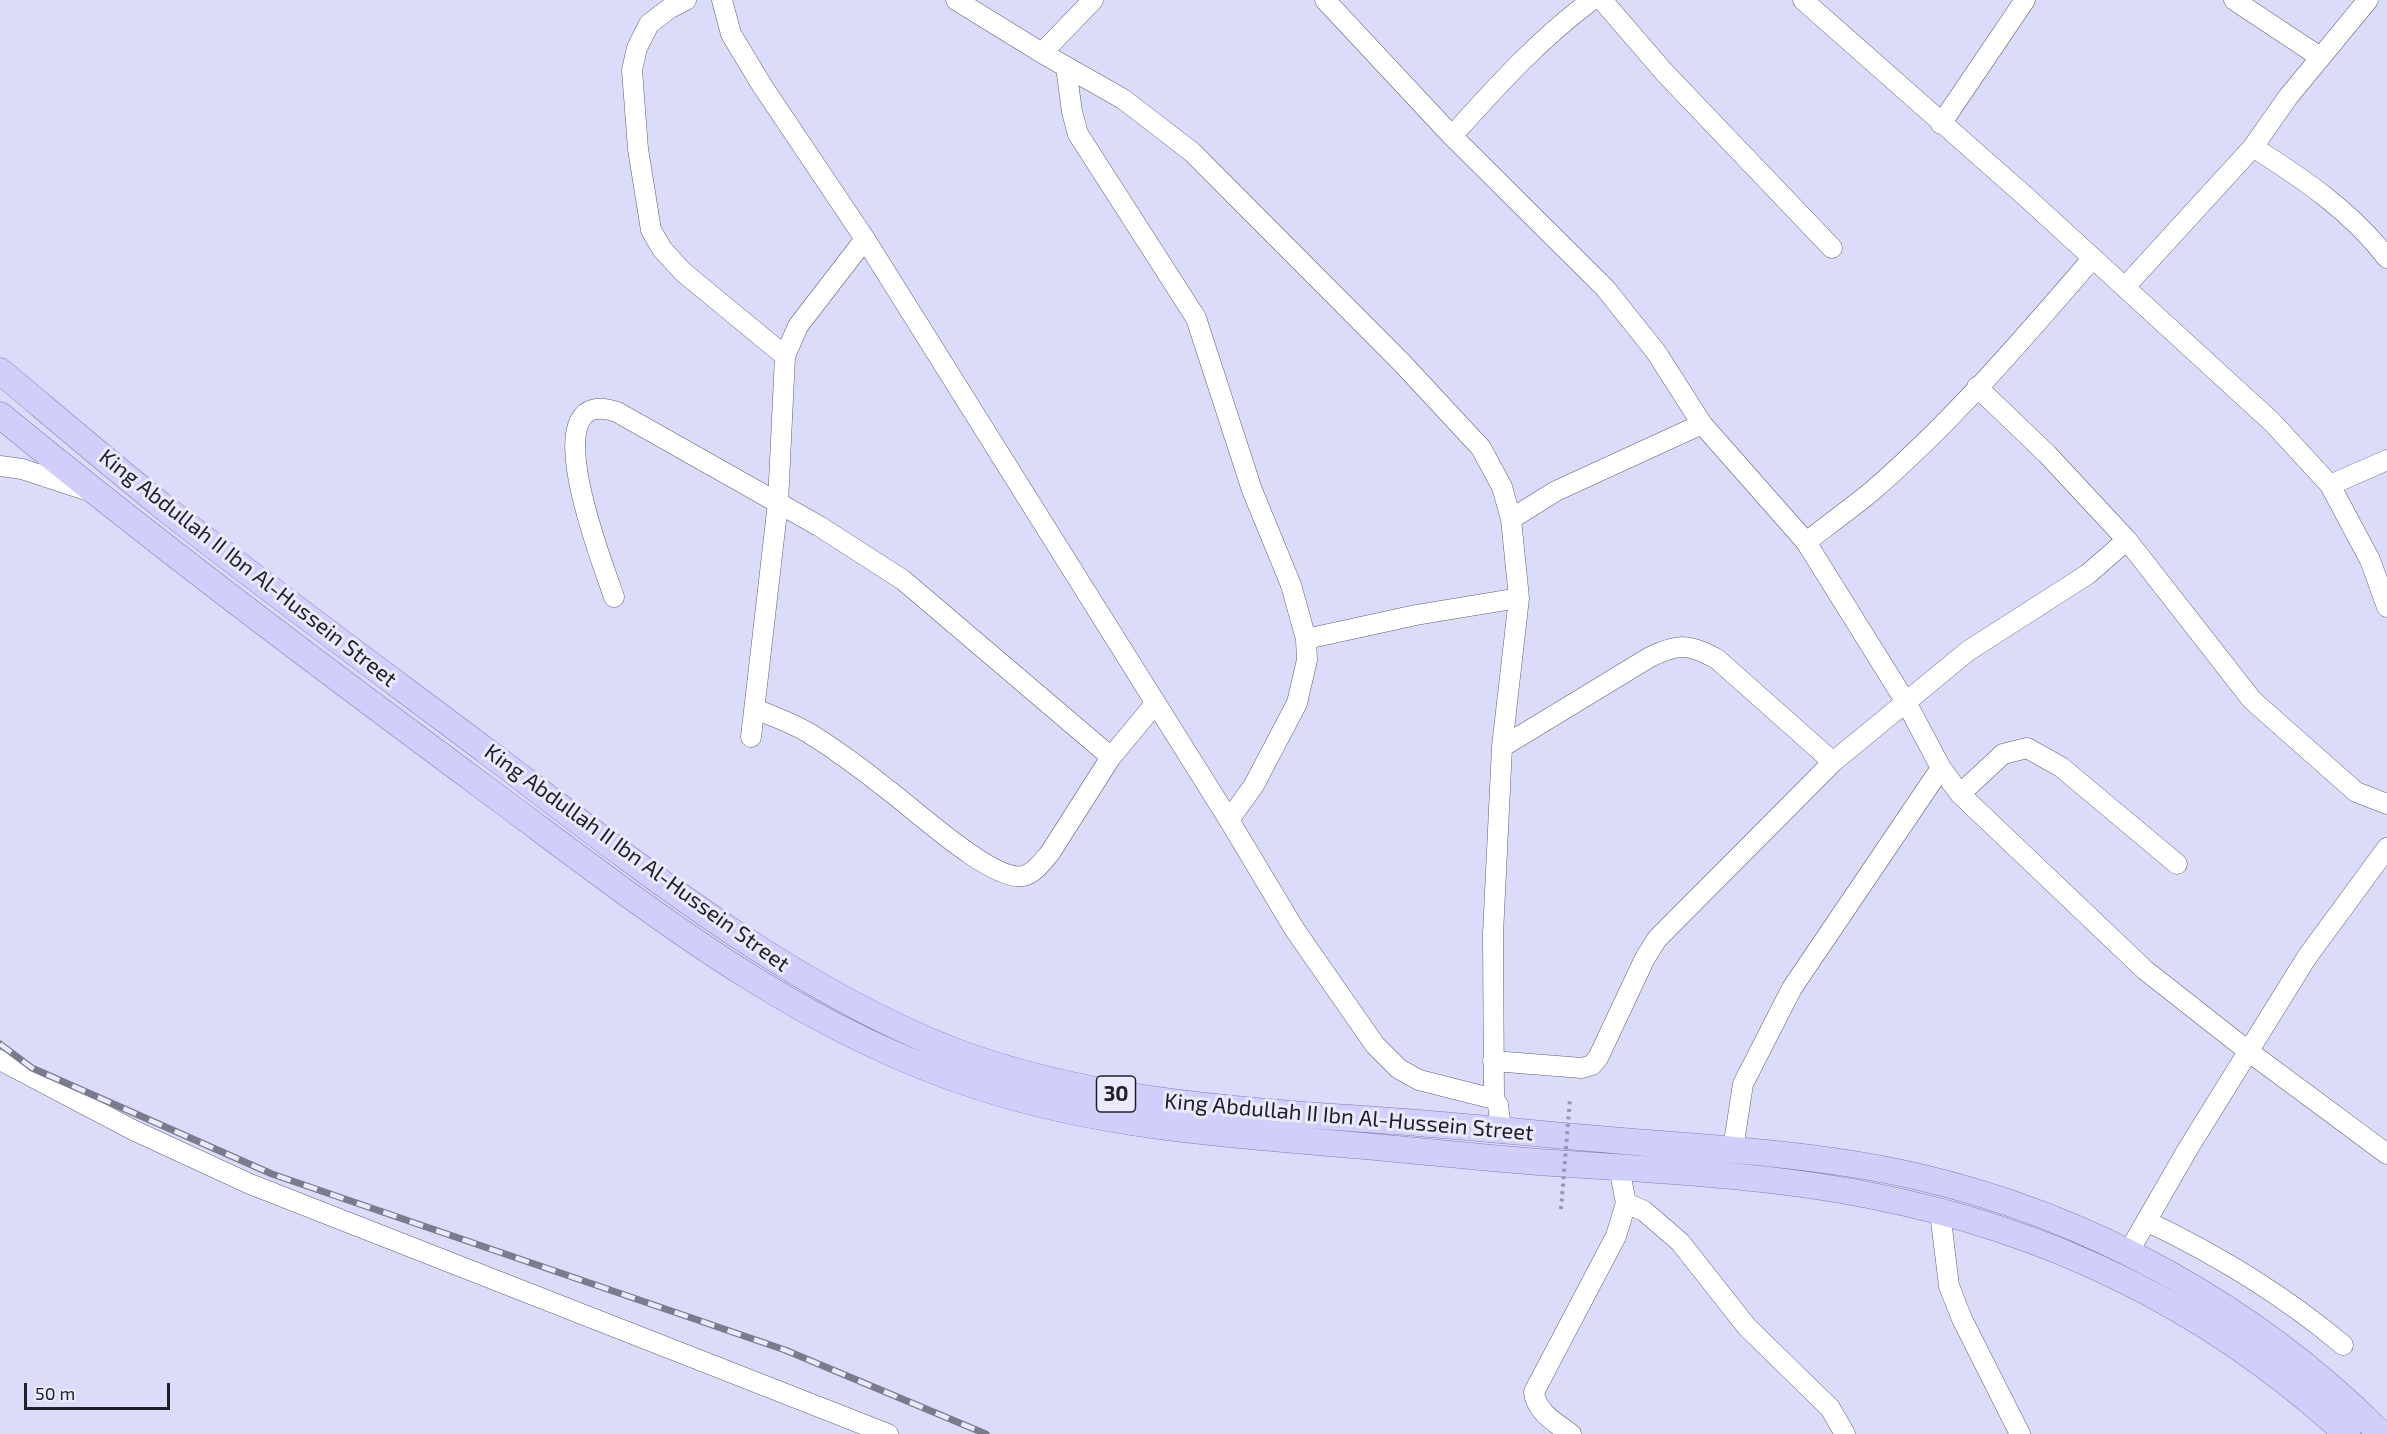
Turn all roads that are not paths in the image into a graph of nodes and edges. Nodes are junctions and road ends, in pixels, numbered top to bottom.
1 (686, 0) edge
2 (722, 0) edge
3 (956, 0) edge
4 (1093, 0) edge
5 (1325, 0) edge
6 (1592, 0) edge
7 (1602, 0) edge
8 (1803, 0) edge
9 (2025, 0) edge
10 (2234, 0) edge
11 (2368, 0) edge
12 (973, 6) edge
13 (1042, 53) junction
14 (2320, 57) junction
15 (1066, 67) junction
16 (1941, 124) junction
17 (1452, 136) junction
18 (2253, 147) junction
19 (865, 239) junction
20 (1832, 248) dead end
21 (2386, 255) edge
22 (2092, 259) junction
23 (2125, 287) junction
24 (785, 356) junction
25 (0, 371) edge
26 (1977, 387) junction
27 (0, 415) edge
28 (1702, 424) junction
29 (2387, 460) edge
30 (0, 466) edge
31 (2330, 485) junction
32 (95, 493) junction
33 (778, 503) junction
34 (165, 508) junction
35 (1511, 519) junction
36 (145, 534) junction
37 (2127, 540) junction
38 (1806, 543) junction
39 (614, 597) dead end
40 (1519, 598) junction
41 (2386, 598) edge
42 (1306, 639) junction
43 (1155, 704) junction
44 (1906, 704) junction
45 (755, 709) junction
46 (751, 737) dead end
47 (1502, 747) junction
48 (1111, 758) junction
49 (1833, 762) junction
50 (1941, 768) junction
51 (1960, 794) junction
52 (2387, 804) edge
53 (1229, 820) junction
54 (2387, 848) edge
55 (632, 860) junction
56 (2177, 864) dead end
57 (616, 884) junction
58 (2248, 1051) junction
59 (0, 1060) edge
60 (1493, 1061) junction
61 (1494, 1099) junction
62 (1501, 1129) junction
63 (1733, 1149) junction
64 (2387, 1154) edge
65 (1619, 1167) junction
66 (1626, 1203) junction
67 (1940, 1212) junction
68 (2146, 1221) junction
69 (2128, 1253) junction
70 (2343, 1346) dead end
71 (888, 1434) edge
72 (1571, 1434) edge
73 (1845, 1434) edge
74 (2020, 1434) edge
75 (2347, 1434) edge
76 (2381, 1434) edge

1 - 24 street
2 - 19 street
3 - 12 street
4 - 13 street
5 - 17 street
6 - 17 street
7 - 20 street
8 - 16 street
9 - 16 street
10 - 14 street
11 - 14 street
12 - 13 street
13 - 15 street
14 - 18 street
15 - 35 street
15 - 42 street
16 - 22 street
17 - 28 street
18 - 21 street
18 - 23 street
19 - 24 street
19 - 43 street
22 - 23 street
22 - 26 street
23 - 31 street
24 - 33 street
25 - 34 main road, King Abdullah II Ibn Al-Hussein Street / 30
26 - 37 street
26 - 38 street
27 - 32 main road, King Abdullah II Ibn Al-Hussein Street / 30
28 - 35 street
28 - 38 street
29 - 31 street
30 - 32 street
31 - 41 street
32 - 36 main road, King Abdullah II Ibn Al-Hussein Street / 30
33 - 39 street
33 - 45 street
33 - 48 street
34 - 36 main road
34 - 55 main road, King Abdullah II Ibn Al-Hussein Street / 30
35 - 40 street
36 - 57 main road, King Abdullah II Ibn Al-Hussein Street / 30
37 - 44 street
37 - 52 street
38 - 44 street
40 - 42 street
40 - 47 street
42 - 53 street
43 - 48 street
43 - 53 street
44 - 49 street
44 - 50 street
45 - 46 street
45 - 48 street
47 - 49 street
47 - 60 street
49 - 60 street
50 - 51 street
50 - 63 street
51 - 56 street
51 - 58 street
53 - 61 street
54 - 58 street
55 - 57 main road
55 - 62 main road, King Abdullah II Ibn Al-Hussein Street / 30
57 - 65 main road, King Abdullah II Ibn Al-Hussein Street / 30
58 - 64 street
58 - 68 street
59 - 71 street
60 - 61 street
61 - 62 street
62 - 63 main road, King Abdullah II Ibn Al-Hussein Street / 30
63 - 69 main road, King Abdullah II Ibn Al-Hussein Street / 30
65 - 66 street
65 - 67 main road, King Abdullah II Ibn Al-Hussein Street / 30
66 - 72 street
66 - 73 street
67 - 74 street
67 - 75 main road, King Abdullah II Ibn Al-Hussein Street / 30
68 - 69 street
68 - 70 street
69 - 76 main road, King Abdullah II Ibn Al-Hussein Street / 30

